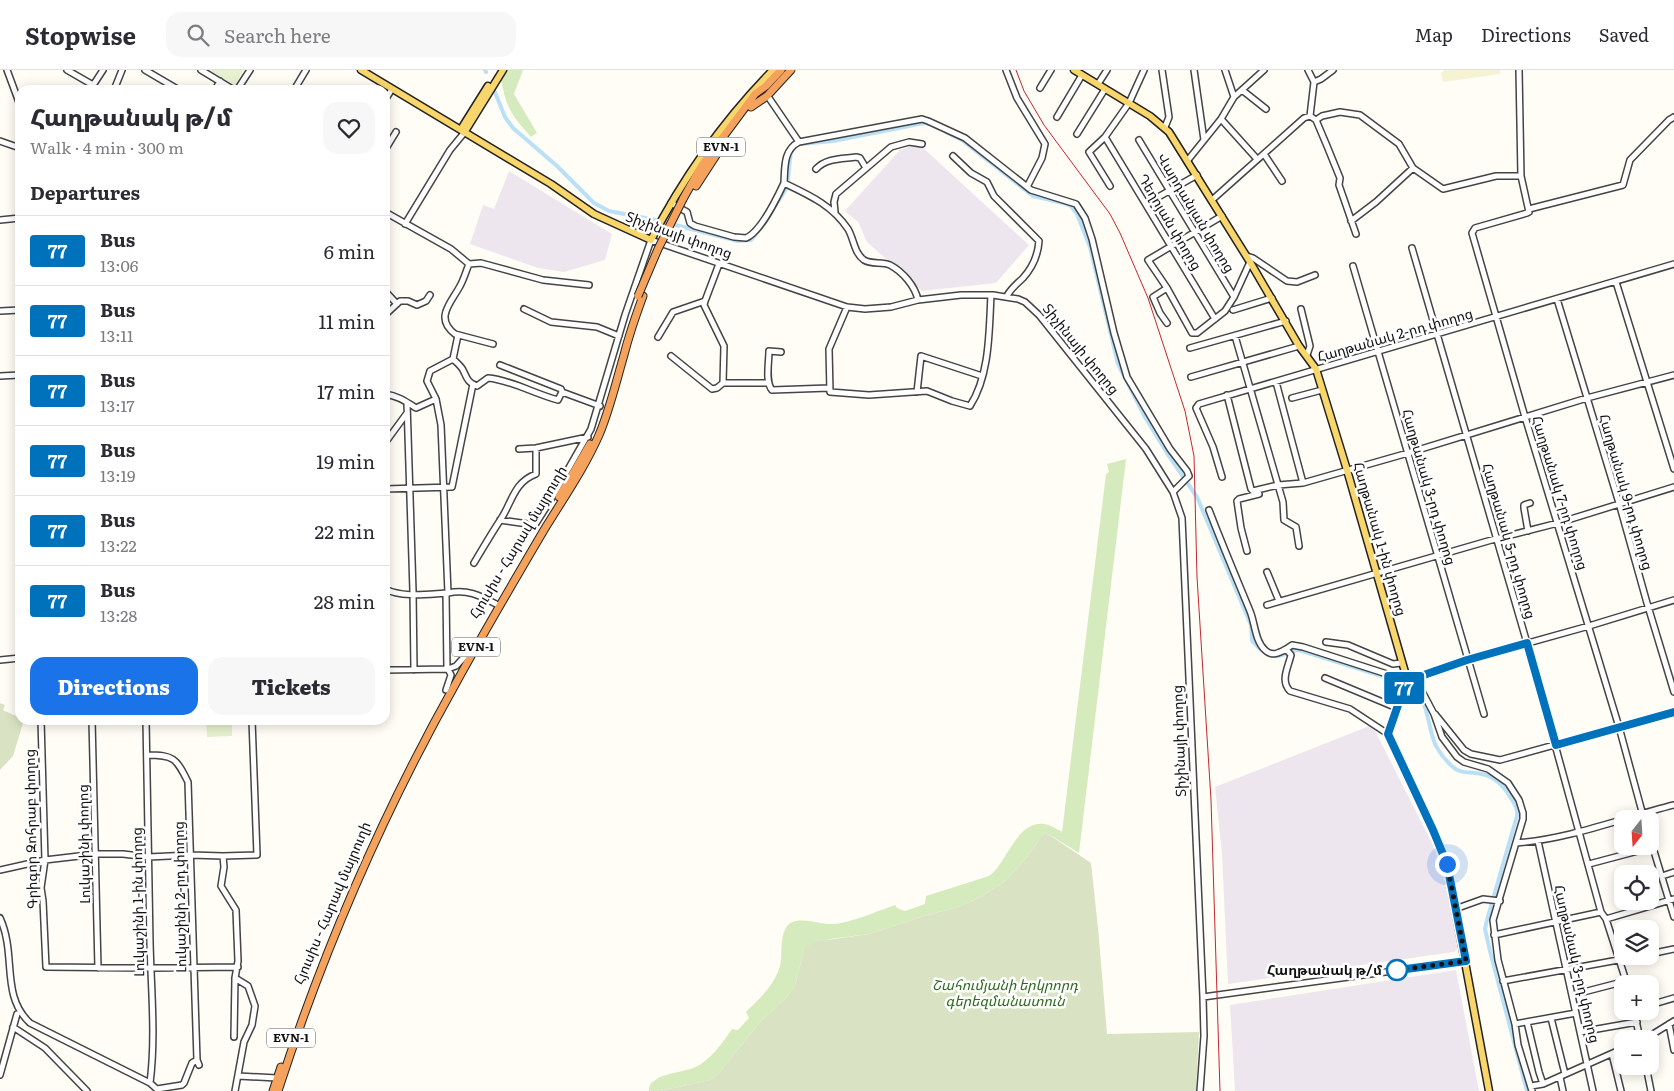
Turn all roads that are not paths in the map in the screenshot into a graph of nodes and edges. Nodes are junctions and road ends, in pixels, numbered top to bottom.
1 (7, 70) edge
2 (67, 70) edge
3 (103, 70) edge
4 (122, 70) edge
5 (145, 70) edge
6 (201, 70) edge
7 (250, 70) edge
8 (306, 70) edge
9 (361, 70) edge
10 (498, 70) edge
11 (503, 70) edge
12 (772, 70) edge
13 (781, 70) edge
14 (790, 70) edge
15 (1006, 70) edge
16 (1051, 70) edge
17 (1074, 70) edge
18 (1107, 70) edge
19 (1144, 70) edge
20 (1162, 70) edge
21 (1194, 70) edge
22 (1225, 70) edge
23 (1264, 70) edge
24 (1308, 70) edge
25 (1333, 70) edge
26 (1519, 70) edge
27 (1082, 75) junction
28 (220, 81) junction
29 (1314, 82) junction
30 (1098, 84) junction
31 (87, 85) edge
32 (93, 85) edge
33 (116, 85) edge
34 (170, 85) edge
35 (218, 85) edge
36 (227, 85) edge
37 (240, 85) edge
38 (297, 85) edge
39 (385, 85) edge
40 (758, 88) junction
41 (1040, 88) dead end
42 (1105, 88) junction
43 (392, 89) joint
44 (1242, 90) junction
45 (15, 92) edge
46 (390, 92) edge
47 (1234, 97) junction
48 (769, 98) dead end
49 (1129, 103) junction
50 (752, 107) junction
51 (1266, 109) dead end
52 (1310, 116) junction
53 (1057, 117) dead end
54 (1674, 117) edge
55 (1221, 119) junction
56 (1316, 120) junction
57 (1165, 127) junction
58 (396, 132) dead end
59 (462, 133) junction
60 (1077, 134) dead end
61 (1105, 138) junction
62 (1138, 140) dead end
63 (1204, 140) junction
64 (0, 141) edge
65 (390, 142) edge
66 (799, 142) junction
67 (922, 144) dead end
68 (15, 146) edge
69 (1264, 154) junction
70 (954, 156) dead end
71 (1257, 159) junction
72 (1188, 160) junction
73 (866, 168) junction
74 (1413, 168) junction
75 (816, 169) dead end
76 (1197, 176) junction
77 (1521, 176) junction
78 (1282, 181) dead end
79 (786, 185) junction
80 (1110, 186) dead end
81 (1027, 187) junction
82 (1169, 190) junction
83 (1212, 200) junction
84 (685, 201) junction
85 (671, 203) junction
86 (1146, 204) junction
87 (1528, 211) junction
88 (835, 212) junction
89 (390, 215) edge
90 (1222, 216) junction
91 (15, 218) edge
92 (0, 220) edge
93 (1351, 221) junction
94 (405, 224) junction
95 (1194, 232) junction
96 (1356, 234) dead end
97 (651, 240) junction
98 (1171, 245) junction
99 (1412, 248) dead end
100 (1249, 259) junction
101 (468, 264) junction
102 (719, 264) junction
103 (1674, 264) edge
104 (1353, 266) dead end
105 (1315, 274) dead end
106 (1616, 282) junction
107 (589, 284) dead end
108 (1168, 288) junction
109 (430, 295) dead end
110 (991, 295) junction
111 (390, 296) edge
112 (640, 296) junction
113 (1007, 296) junction
114 (1234, 297) junction
115 (1272, 298) junction
116 (1557, 299) junction
117 (918, 300) junction
118 (705, 301) junction
119 (397, 304) junction
120 (847, 307) junction
121 (1301, 309) dead end
122 (0, 310) edge
123 (15, 310) edge
124 (390, 310) edge
125 (524, 310) dead end
126 (1233, 310) dead end
127 (1496, 317) junction
128 (1215, 319) junction
129 (1286, 322) junction
130 (1167, 323) dead end
131 (458, 335) junction
132 (1437, 335) junction
133 (619, 336) junction
134 (1236, 336) junction
135 (658, 337) dead end
136 (493, 344) dead end
137 (1299, 346) junction
138 (1190, 348) dead end
139 (1378, 351) junction
140 (782, 352) dead end
141 (1306, 355) junction
142 (671, 356) dead end
143 (454, 359) junction
144 (1242, 361) junction
145 (500, 365) dead end
146 (1316, 369) junction
147 (15, 375) edge
148 (1674, 375) edge
149 (0, 376) edge
150 (982, 376) junction
151 (1191, 377) dead end
152 (768, 382) junction
153 (1276, 382) junction
154 (723, 383) junction
155 (1649, 383) junction
156 (473, 384) junction
157 (829, 388) junction
158 (1252, 388) junction
159 (1322, 390) junction
160 (562, 392) junction
161 (917, 392) junction
162 (390, 395) edge
163 (1228, 395) junction
164 (1292, 398) dead end
165 (1587, 398) junction
166 (436, 399) junction
167 (407, 402) junction
168 (600, 406) junction
169 (408, 413) junction
170 (1525, 417) junction
171 (1466, 435) junction
172 (390, 436) edge
173 (588, 437) junction
174 (589, 446) junction
175 (536, 448) junction
176 (519, 449) dead end
177 (1408, 454) junction
178 (572, 463) junction
179 (1674, 468) edge
180 (1347, 470) junction
181 (1222, 477) dead end
182 (1303, 483) junction
183 (1278, 487) junction
184 (1674, 487) edge
185 (390, 489) edge
186 (410, 489) junction
187 (444, 489) junction
188 (562, 492) junction
189 (1173, 492) junction
190 (1530, 503) dead end
191 (1620, 503) junction
192 (1210, 510) dead end
193 (500, 520) junction
194 (1558, 523) junction
195 (1528, 531) junction
196 (1496, 540) junction
197 (1299, 546) dead end
198 (1247, 551) dead end
199 (1437, 556) junction
200 (474, 563) dead end
201 (1267, 572) dead end
202 (1376, 573) junction
203 (390, 591) edge
204 (447, 593) junction
205 (413, 594) junction
206 (1674, 600) edge
207 (1279, 601) junction
208 (496, 604) junction
209 (1267, 605) dead end
210 (1648, 608) junction
211 (1589, 626) junction
212 (1326, 642) dead end
213 (1527, 643) junction
214 (1288, 651) junction
215 (467, 654) junction
216 (15, 658) edge
217 (0, 660) edge
218 (1467, 660) junction
219 (1401, 662) junction
220 (447, 669) junction
221 (390, 670) edge
222 (414, 670) junction
223 (1325, 678) dead end
224 (1415, 678) junction
225 (1407, 679) junction
226 (446, 690) junction
227 (1674, 692) edge
228 (1397, 708) junction
229 (1674, 712) edge
230 (1434, 714) junction
231 (1484, 714) dead end
232 (41, 725) edge
233 (92, 725) edge
234 (146, 725) edge
235 (252, 725) edge
236 (1619, 727) junction
237 (1388, 734) junction
238 (1556, 745) junction
239 (147, 754) junction
240 (1673, 805) edge
241 (1641, 810) edge
242 (1659, 810) edge
243 (1674, 812) edge
244 (1614, 823) edge
245 (1580, 831) junction
246 (1538, 842) junction
247 (1516, 843) junction
248 (96, 854) junction
249 (191, 855) junction
250 (1623, 855) edge
251 (1655, 855) edge
252 (223, 856) junction
253 (148, 857) junction
254 (45, 860) junction
255 (1589, 864) junction
256 (0, 870) edge
257 (1674, 872) edge
258 (1662, 876) junction
259 (1672, 900) edge
260 (1500, 901) junction
261 (1455, 909) junction
262 (1601, 912) junction
263 (1674, 917) edge
264 (0, 918) edge
265 (1606, 919) junction
266 (1556, 922) junction
267 (1494, 935) junction
268 (1614, 943) edge
269 (1674, 949) edge
270 (1659, 952) edge
271 (1466, 961) junction
272 (1614, 961) edge
273 (238, 966) junction
274 (193, 967) junction
275 (98, 968) junction
276 (151, 968) junction
277 (1567, 969) junction
278 (235, 978) junction
279 (1503, 981) junction
280 (1614, 985) edge
281 (1572, 995) junction
282 (1202, 997) junction
283 (1674, 998) edge
284 (1659, 1002) edge
285 (1576, 1013) junction
286 (17, 1014) junction
287 (1550, 1018) junction
288 (1674, 1021) edge
289 (1527, 1022) junction
290 (1637, 1022) joint
291 (1514, 1024) junction
292 (1669, 1024) junction
293 (13, 1027) junction
294 (1638, 1030) edge
295 (1659, 1030) edge
296 (1580, 1032) junction
297 (234, 1038) dead end
298 (1674, 1050) edge
299 (1612, 1054) joint
300 (1586, 1064) junction
301 (0, 1074) edge
302 (1562, 1075) junction
303 (1648, 1075) edge
304 (238, 1076) junction
305 (277, 1078) junction
306 (150, 1083) junction
307 (1543, 1084) junction
308 (1532, 1089) edge
309 (158, 1090) edge
310 (87, 1091) edge
311 (235, 1091) edge
312 (273, 1091) edge
313 (278, 1091) edge
314 (1200, 1091) edge
315 (1489, 1091) edge
316 (1563, 1091) edge
317 (1593, 1091) edge
318 (1621, 1091) edge
319 (1651, 1091) edge

1 - 45 street
2 - 31 street
3 - 32 street
4 - 33 street
5 - 34 street
6 - 28 street
7 - 37 street
8 - 38 street
9 - 39 main road, Տիչինայի փողոց
10 - 59 main road
11 - 59 main road
12 - 40 main road, EVN-1
13 - 40 highway, Հյուսիս - Հարավ մայրուղի
14 - 50 highway, Հյուսիս - Հարավ մայրուղի
15 - 81 street
16 - 41 street
17 - 27 main road, Հաղթանակ 1-ին փողոց
18 - 30 street
19 - 49 street
20 - 57 street
21 - 63 street
22 - 47 street
23 - 44 street
24 - 29 street
25 - 29 street
26 - 77 street
27 - 30 main road, Հաղթանակ 1-ին փողոց
27 - 53 street
28 - 35 street
28 - 36 street
29 - 52 street
30 - 42 main road, Հաղթանակ 1-ին փողոց
40 - 50 highway, Հյուսիս - Հարավ մայրուղի / EVN-1
40 - 84 highway, Հյուսիս - Հարավ մայրուղի / EVN-1
40 - 85 main road
42 - 49 main road, Հաղթանակ 1-ին փողոց
42 - 60 street
43 - 46 street
43 - 59 main road, Տիչինայի փողոց
44 - 47 street
44 - 51 street
47 - 55 street
48 - 66 street
49 - 57 main road, Հաղթանակ 1-ին փողոց
49 - 61 street
50 - 84 highway, Հյուսիս - Հարավ մայրուղի / EVN-1
52 - 56 street
52 - 69 street
54 - 87 street
55 - 63 street
55 - 71 street
56 - 74 street
56 - 93 street
57 - 72 main road, Հաղթանակ 1-ին փողոց
58 - 65 street
59 - 94 street
59 - 97 main road, Տիչինայի փողոց
61 - 80 street
61 - 86 street, Դեղոյան փողոց
62 - 82 street, Վարդանյան փողոց
63 - 72 street
64 - 68 street
66 - 79 street
66 - 81 street
67 - 73 street
69 - 71 street
69 - 78 street
70 - 113 street
71 - 83 street
72 - 76 main road, Հաղթանակ 1-ին փողոց
73 - 75 street
73 - 88 street
74 - 77 street
74 - 93 street
76 - 82 street
76 - 83 main road, Հաղթանակ 1-ին փողոց
77 - 87 street
79 - 85 street
79 - 88 street
81 - 189 street
82 - 86 street
82 - 95 street, Վարդանյան փողոց
83 - 90 main road, Հաղթանակ 1-ին փողոց
84 - 112 highway, Հյուսիս - Հարավ մայրուղի / EVN-1, bridge
85 - 97 main road
86 - 98 street, Դեղոյան փողոց
87 - 127 street, Հաղթանակ 7-րդ փողոց
88 - 117 street
89 - 94 street
90 - 95 street
90 - 100 main road, Հաղթանակ 1-ին փողոց
91 - 92 street
93 - 96 street
94 - 101 street
95 - 98 street
95 - 114 street, Վարդանյան փողոց
97 - 102 street, Տիչինայի փողոց
97 - 133 street
98 - 108 street
98 - 128 street, Դեղոյան փողոց
99 - 132 street, Հաղթանակ 5-րդ փողոց
100 - 105 street
100 - 114 street
100 - 115 main road, Հաղթանակ 1-ին փողոց
101 - 107 street
101 - 131 street
102 - 118 street
102 - 120 street, Տիչինայի փողոց
103 - 106 street, Հաղթանակ 2-րդ փողոց
104 - 139 street, Հաղթանակ 3-րդ փողոց
106 - 116 street, Հաղթանակ 2-րդ փողոց
106 - 155 street
108 - 128 street
108 - 130 street
109 - 119 street
110 - 113 street, Տիչինայի փողոց
110 - 117 street, Տիչինայի փողոց
110 - 150 street
111 - 119 street
112 - 174 highway, Հյուսիս - Հարավ մայրուղի / EVN-1
112 - 313 highway, Հյուսիս - Հարավ մայրուղի / EVN-1
113 - 189 street, Տիչինայի փողոց
114 - 128 street
115 - 126 street
115 - 129 main road, Հաղթանակ 1-ին փողոց
116 - 127 street, Հաղթանակ 2-րդ փողոց
116 - 165 street, Հաղթանակ 9-րդ փողոց
117 - 120 street, Տիչինայի փողոց
118 - 135 street
118 - 154 street
119 - 124 street
120 - 157 street
121 - 141 street
122 - 123 street
125 - 133 street
127 - 132 street, Հաղթանակ 2-րդ փողոց
127 - 170 street, Հաղթանակ 7-րդ փողոց
129 - 134 street
129 - 137 main road, Հաղթանակ 1-ին փողոց
131 - 136 street
131 - 143 street
132 - 139 street, Հաղթանակ 2-րդ փողոց
132 - 171 street, Հաղթանակ 5-րդ փողոց
133 - 168 street
134 - 138 street
134 - 144 street
137 - 141 main road, Հաղթանակ 1-ին փողոց
137 - 144 street
139 - 146 street, Հաղթանակ 2-րդ փողոց
139 - 177 street, Հաղթանակ 3-րդ փողոց
140 - 152 street
141 - 146 main road, Հաղթանակ 1-ին փողոց
142 - 154 street
143 - 156 street
143 - 166 street
144 - 151 street
144 - 158 street
145 - 160 street
146 - 153 street, Հաղթանակ 2-րդ փողոց
146 - 159 main road, Հաղթանակ 1-ին փողոց
147 - 149 street
148 - 155 street
150 - 161 street
150 - 161 street
152 - 154 street
152 - 157 street
153 - 158 street, Հաղթանակ 2-րդ փողոց
153 - 182 street
155 - 165 street
155 - 179 street
156 - 160 street
156 - 187 street
157 - 161 street
158 - 163 street, Հաղթանակ 2-րդ փողոց
158 - 183 street
159 - 164 street
159 - 180 main road, Հաղթանակ 1-ին փողոց
160 - 168 street
162 - 167 street
163 - 181 street, Հաղթանակ 2-րդ փողոց
163 - 183 street
165 - 170 street
165 - 191 street, Հաղթանակ 9-րդ փողոց
166 - 167 street
166 - 187 street
167 - 169 street
168 - 173 street
169 - 172 street
169 - 186 street
170 - 171 street
170 - 194 street, Հաղթանակ 7-րդ փողոց
171 - 177 street
171 - 196 street, Հաղթանակ 5-րդ փողոց
173 - 175 street
173 - 178 street
174 - 178 street
174 - 188 highway, Հյուսիս - Հարավ մայրուղի / EVN-1
175 - 176 street
175 - 193 street
177 - 180 street
177 - 199 street, Հաղթանակ 3-րդ փողոց
178 - 188 street
178 - 193 street
180 - 182 street
180 - 202 main road, Հաղթանակ 1-ին փողոց
182 - 183 street
183 - 197 street
183 - 198 street
184 - 191 street
185 - 186 street
186 - 187 street
186 - 205 street
187 - 204 street
188 - 208 highway, Հյուսիս - Հարավ մայրուղի / EVN-1
189 - 282 street, Տիչինայի փողոց
190 - 195 street
191 - 194 street
191 - 210 street, Հաղթանակ 9-րդ փողոց
192 - 214 street
193 - 200 street
194 - 195 street
194 - 211 street, Հաղթանակ 7-րդ փողոց
195 - 196 street
196 - 199 street
196 - 213 street, Հաղթանակ 5-րդ փողոց
199 - 202 street
199 - 218 street, Հաղթանակ 3-րդ փողոց
201 - 207 street
202 - 207 street
202 - 219 main road, Հաղթանակ 1-ին փողոց
203 - 205 street
204 - 205 street
204 - 208 street
204 - 220 street
205 - 222 street
206 - 210 street
207 - 209 street
208 - 215 highway, Հյուսիս - Հարավ մայրուղի / EVN-1
210 - 211 street
210 - 227 street, Հաղթանակ 9-րդ փողոց
211 - 213 street
211 - 236 street, Հաղթանակ 7-րդ փողոց
212 - 219 street
213 - 218 street
213 - 238 street, Հաղթանակ 5-րդ փողոց
214 - 225 street
214 - 237 street
215 - 220 street
215 - 226 highway, Հյուսիս - Հարավ մայրուղի / EVN-1
216 - 217 street
218 - 224 street
218 - 231 street, Հաղթանակ 3-րդ փողոց
219 - 225 main road, Հաղթանակ 1-ին փողոց
220 - 222 street
220 - 226 street
221 - 222 street
223 - 228 street
224 - 225 street
224 - 230 street
225 - 228 main road
226 - 305 highway, Հյուսիս - Հարավ մայրուղի / EVN-1
228 - 237 main road
229 - 236 street
230 - 238 street
230 - 247 street
232 - 254 street, Գրիգոր Զոհրաբ փողոց
233 - 248 street, Լուկաշինի փողոց
234 - 239 street, Լուկաշինի 1-ին փողոց
235 - 252 street
236 - 238 street
236 - 241 street, Հաղթանակ 7-րդ փողոց
237 - 261 main road
238 - 245 street, Հաղթանակ 5-րդ փողոց
239 - 249 street, Լուկաշինի 2-րդ փողոց
239 - 253 street, Լուկաշինի 1-ին փողոց
240 - 242 street
240 - 243 street
244 - 245 street
245 - 246 street
245 - 255 street, Հաղթանակ 5-րդ փողոց
246 - 247 street
246 - 266 street, Հաղթանակ 3-րդ փողոց
247 - 260 street
248 - 253 street
248 - 254 street
248 - 275 street, Լուկաշինի փողոց
249 - 252 street
249 - 253 street
249 - 274 street, Լուկաշինի 2-րդ փողոց
250 - 255 street
251 - 258 street
252 - 273 street
253 - 276 street, Լուկաշինի 1-ին փողոց
254 - 256 street
254 - 275 street, Գրիգոր Զոհրաբ փողոց
255 - 262 street, Հաղթանակ 5-րդ փողոց
257 - 258 street
258 - 259 street
259 - 263 street
259 - 265 street
260 - 261 street
260 - 267 street
261 - 271 main road
262 - 265 street, Հաղթանակ 5-րդ փողոց
262 - 266 street
264 - 286 street
265 - 268 street, Հաղթանակ 5-րդ փողոց
266 - 267 street
266 - 277 street, Հաղթանակ 3-րդ փողոց
267 - 279 street
269 - 270 street
271 - 282 street
271 - 315 main road
272 - 277 street
273 - 274 street
273 - 278 street
274 - 276 street
274 - 309 street, Լուկաշինի 2-րդ փողոց
275 - 276 street
276 - 306 street, Լուկաշինի 1-ին փողոց
277 - 279 street
277 - 281 street, Հաղթանակ 3-րդ փողոց
278 - 297 street
278 - 304 street
279 - 291 street
280 - 281 street
281 - 285 street, Հաղթանակ 3-րդ փողոց
282 - 314 street, Տիչինայի փողոց
283 - 284 street
285 - 287 street
285 - 296 street, Հաղթանակ 3-րդ փողոց
286 - 293 street
286 - 306 street
287 - 289 street
287 - 302 street
288 - 292 street
289 - 291 street
289 - 307 street
290 - 294 street
290 - 296 street
291 - 308 street
292 - 295 street
292 - 298 street
293 - 301 street
293 - 310 street
296 - 300 street, Հաղթանակ 3-րդ փողոց
299 - 300 street
299 - 318 street
300 - 302 street
300 - 317 street, Հաղթանակ 3-րդ փողոց
302 - 307 street
302 - 316 street
303 - 319 street
304 - 305 street
304 - 311 street
305 - 312 highway, Հյուսիս - Հարավ մայրուղի / EVN-1
306 - 309 street
307 - 308 street

